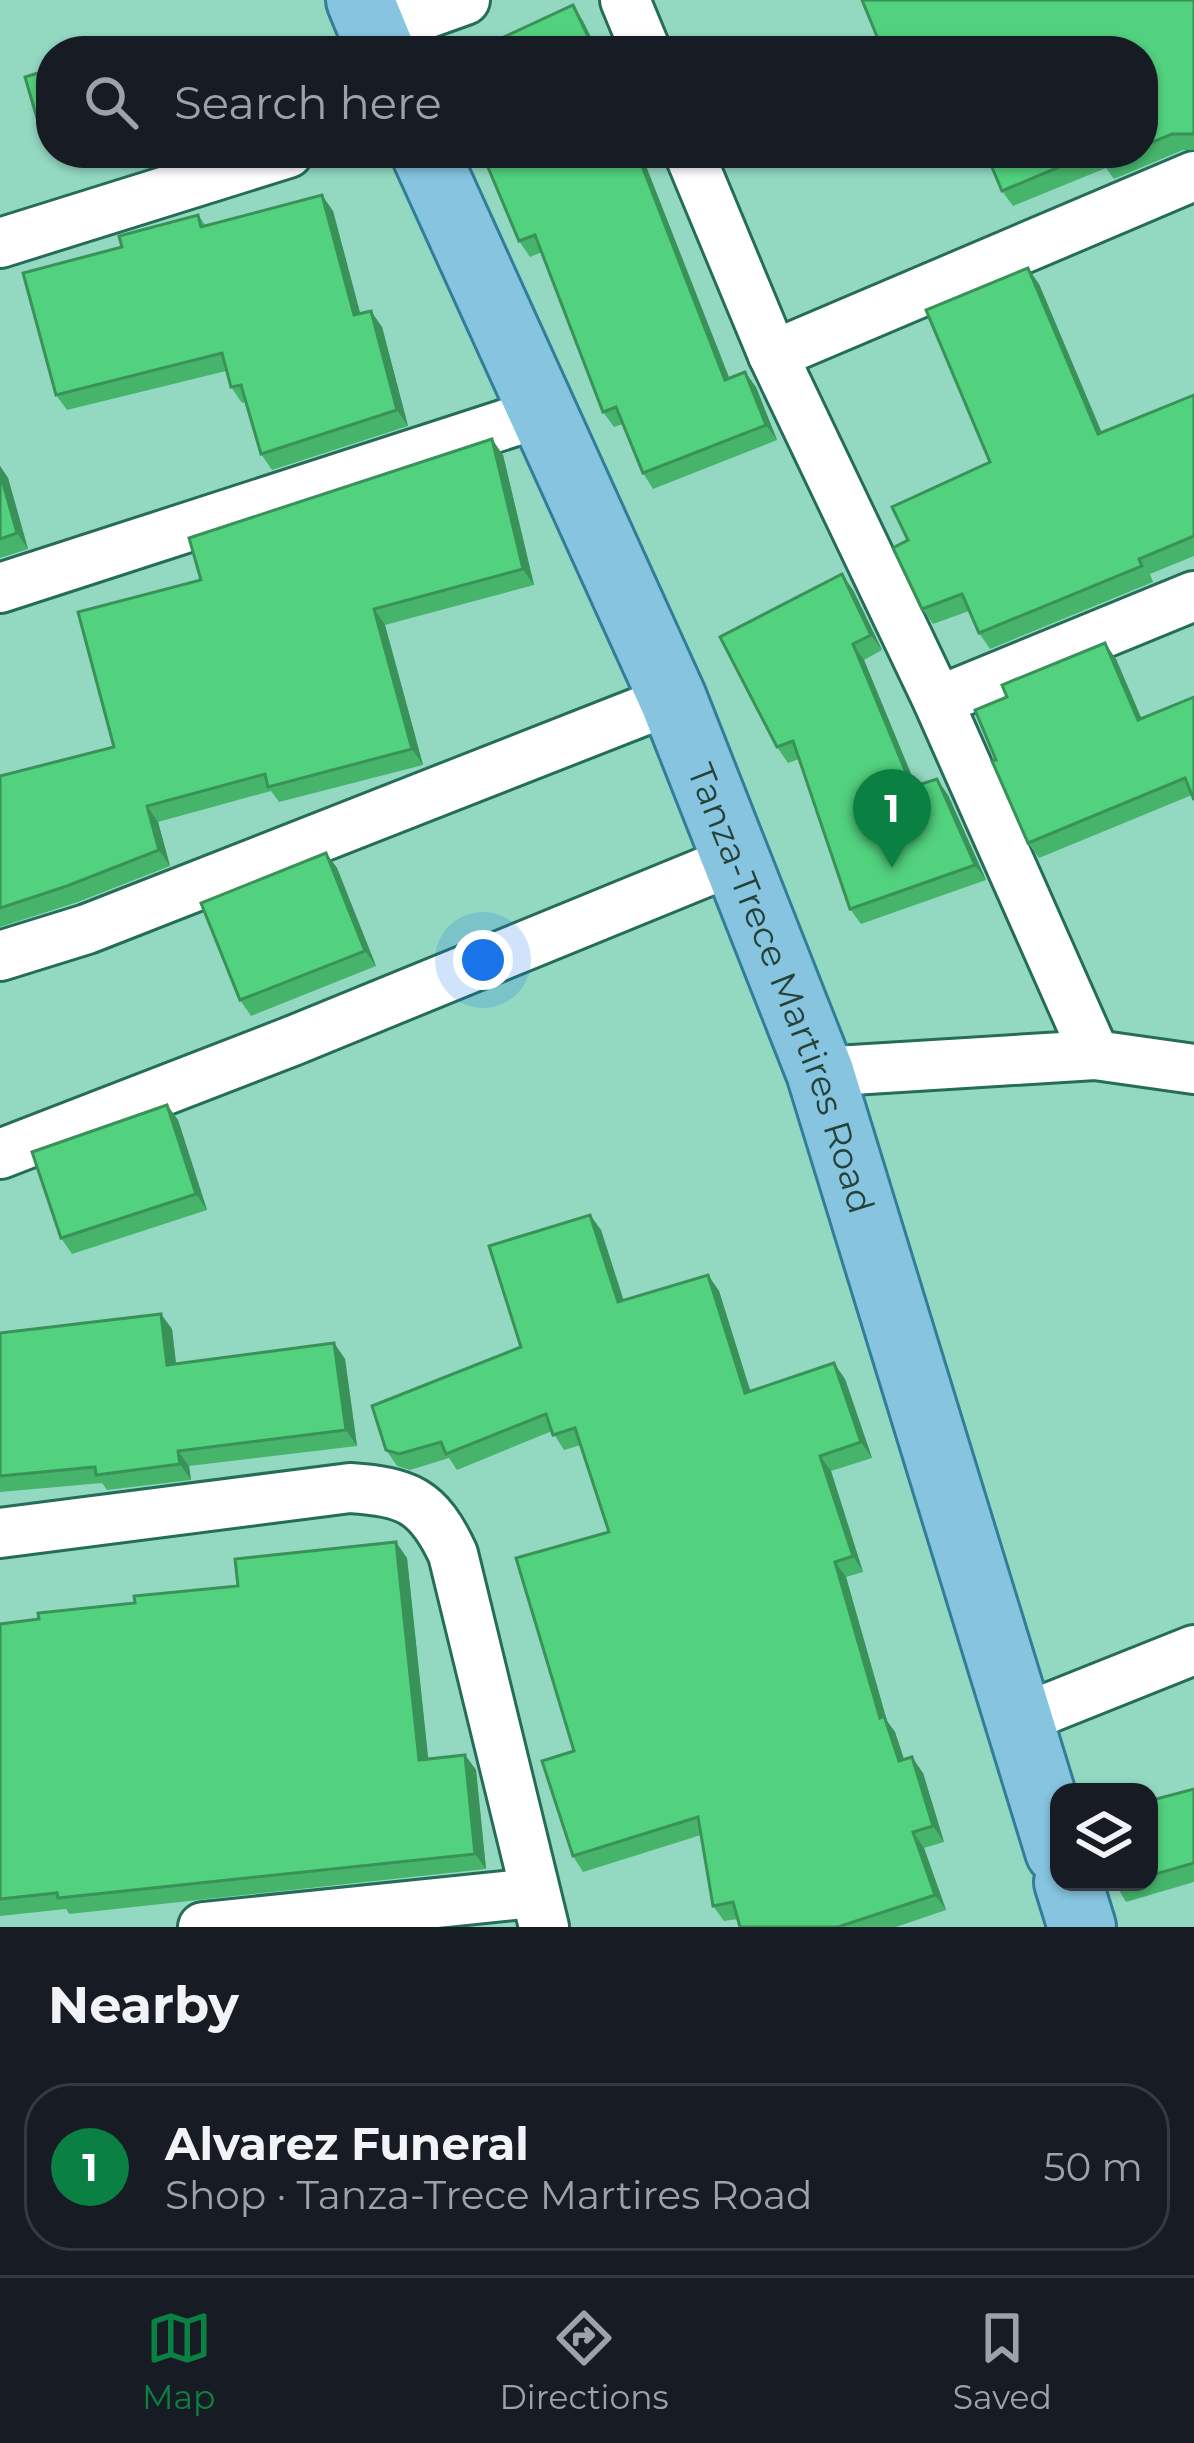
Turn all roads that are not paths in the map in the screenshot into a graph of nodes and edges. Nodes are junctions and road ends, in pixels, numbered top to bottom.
1 (465, 0) edge
2 (625, 0) edge
3 (372, 28) edge
4 (640, 36) edge
5 (240, 168) edge
6 (432, 168) edge
7 (695, 168) edge
8 (1194, 176) edge
9 (0, 243) edge
10 (773, 355) junction
11 (543, 412) junction
12 (0, 588) edge
13 (1194, 596) edge
14 (673, 699) junction
15 (938, 700) junction
16 (737, 859) junction
17 (0, 956) edge
18 (1095, 1055) junction
19 (1194, 1069) edge
20 (820, 1072) junction
21 (0, 1154) edge
22 (0, 1533) edge
23 (1194, 1649) edge
24 (1019, 1720) junction
25 (1050, 1822) edge
26 (1072, 1891) edge
27 (539, 1910) edge
28 (203, 1927) edge
29 (1082, 1927) edge

1 - 3 street
2 - 4 street
5 - 9 street
6 - 11 main road, Tanza-Trece Martires Road
7 - 10 street
8 - 10 street
10 - 15 street
11 - 12 street
11 - 14 main road, Tanza-Trece Martires Road
13 - 15 street
14 - 16 main road, Tanza-Trece Martires Road
14 - 17 street
15 - 18 street
16 - 20 main road, Tanza-Trece Martires Road
16 - 21 street
18 - 19 street
18 - 20 street
20 - 24 main road, Tanza-Trece Martires Road
22 - 27 street
23 - 24 street
24 - 25 main road, Tanza-Trece Martires Road
26 - 29 main road
27 - 28 street

